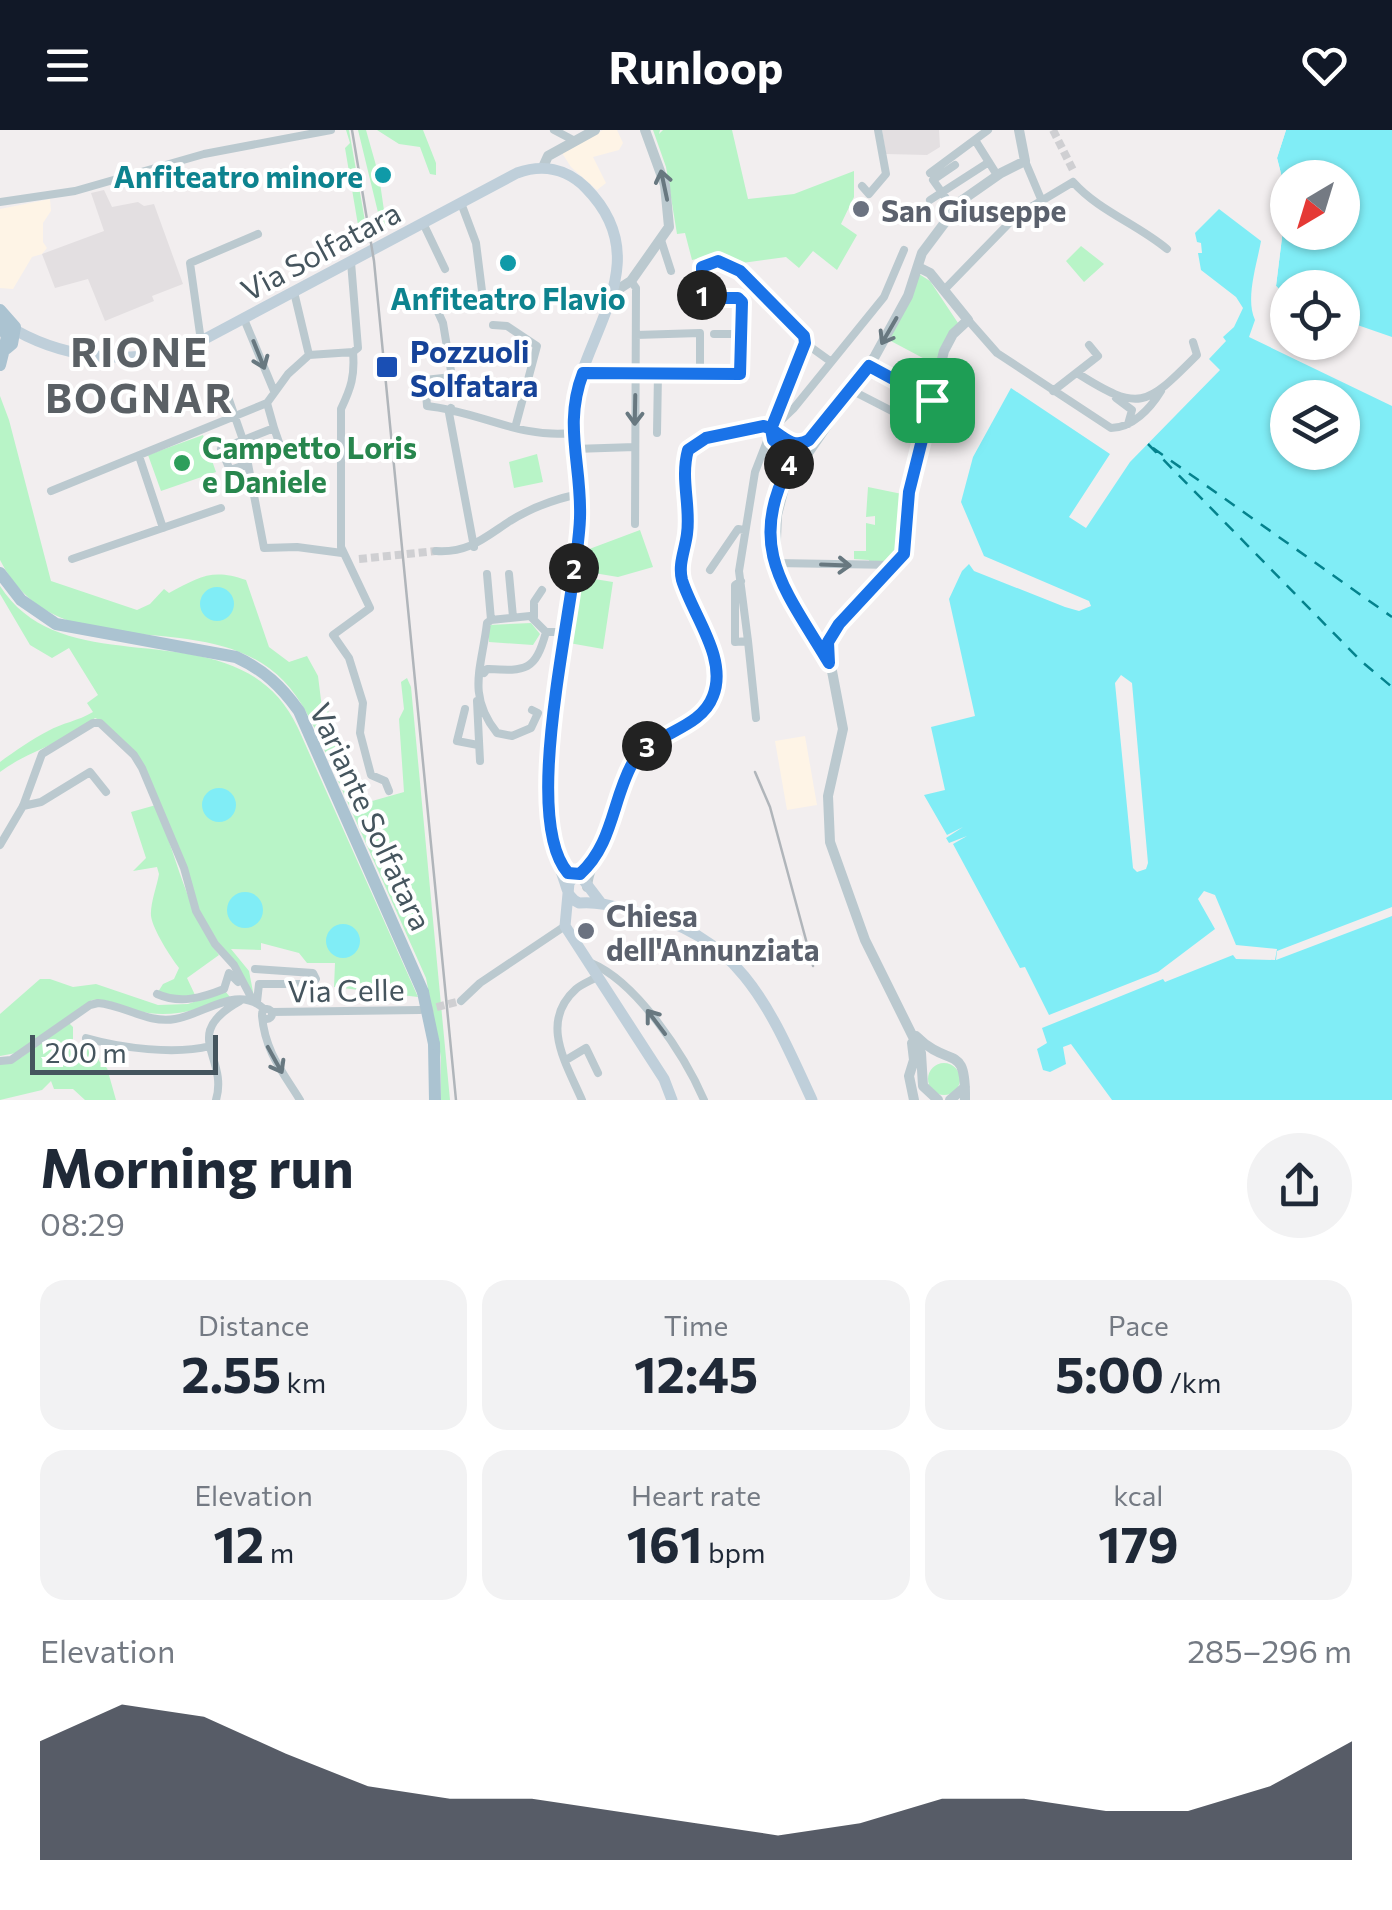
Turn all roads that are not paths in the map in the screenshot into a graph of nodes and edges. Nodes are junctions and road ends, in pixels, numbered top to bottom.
1 (331, 130) edge
2 (554, 130) edge
3 (595, 130) edge
4 (645, 130) edge
5 (878, 130) edge
6 (988, 130) edge
7 (1019, 130) edge
8 (974, 140) junction
9 (575, 141) junction
10 (1025, 161) junction
11 (952, 162) junction
12 (989, 162) junction
13 (542, 167) junction
14 (999, 174) junction
15 (964, 178) junction
16 (862, 186) dead end
17 (942, 192) junction
18 (1041, 199) junction
19 (930, 200) dead end
20 (0, 202) edge
21 (461, 203) junction
22 (953, 208) junction
23 (424, 223) junction
24 (258, 234) dead end
25 (662, 240) junction
26 (1167, 249) dead end
27 (904, 250) dead end
28 (351, 262) junction
29 (918, 267) junction
30 (446, 268) dead end
31 (671, 271) dead end
32 (631, 281) junction
33 (945, 289) junction
34 (482, 291) dead end
35 (294, 292) junction
36 (614, 292) junction
37 (442, 296) dead end
38 (702, 298) junction
39 (702, 311) dead end
40 (244, 318) junction
41 (968, 320) junction
42 (493, 325) dead end
43 (6, 330) edge
44 (714, 334) dead end
45 (742, 334) junction
46 (636, 336) junction
47 (200, 341) junction
48 (1192, 342) dead end
49 (805, 343) junction
50 (1089, 344) dead end
51 (353, 352) junction
52 (309, 355) junction
53 (830, 362) junction
54 (0, 365) edge
55 (869, 366) junction
56 (636, 372) junction
57 (658, 372) junction
58 (583, 373) junction
59 (1077, 373) junction
60 (700, 374) junction
61 (851, 390) junction
62 (274, 391) junction
63 (1053, 391) junction
64 (1161, 391) junction
65 (226, 392) dead end
66 (1116, 398) junction
67 (932, 400) junction
68 (268, 403) junction
69 (451, 408) junction
70 (234, 416) junction
71 (1128, 424) junction
72 (274, 428) junction
73 (515, 428) junction
74 (925, 428) junction
75 (572, 433) junction
76 (656, 433) dead end
77 (774, 434) junction
78 (243, 440) junction
79 (635, 447) junction
80 (282, 448) dead end
81 (574, 449) junction
82 (139, 456) junction
83 (51, 491) dead end
84 (579, 494) junction
85 (221, 508) dead end
86 (635, 524) dead end
87 (163, 528) junction
88 (744, 530) junction
89 (474, 547) junction
90 (436, 550) tunnel mouth
91 (342, 553) junction
92 (72, 559) dead end
93 (359, 559) tunnel mouth
94 (348, 562) junction
95 (775, 563) junction
96 (897, 565) junction
97 (710, 570) dead end
98 (0, 573) edge
99 (487, 574) dead end
100 (509, 574) dead end
101 (542, 590) dead end
102 (513, 617) junction
103 (534, 617) junction
104 (491, 620) junction
105 (554, 632) junction
106 (829, 663) junction
107 (484, 673) dead end
108 (472, 702) junction
109 (532, 710) dead end
110 (756, 718) dead end
111 (478, 744) junction
112 (480, 761) dead end
113 (388, 791) dead end
114 (106, 792) dead end
115 (23, 806) junction
116 (0, 844) edge
117 (556, 860) junction
118 (593, 863) junction
119 (576, 875) junction
120 (587, 887) junction
121 (567, 891) junction
122 (579, 903) junction
123 (601, 903) junction
124 (565, 924) junction
125 (588, 962) junction
126 (255, 969) dead end
127 (597, 977) junction
128 (158, 994) dead end
129 (461, 1002) tunnel mouth
130 (257, 1005) junction
131 (420, 1010) tunnel mouth
132 (910, 1033) junction
133 (86, 1038) dead end
134 (210, 1046) junction
135 (941, 1056) junction
136 (566, 1060) junction
137 (0, 1061) edge
138 (923, 1070) junction
139 (598, 1072) dead end
140 (922, 1086) junction
141 (965, 1086) junction
142 (216, 1100) edge
143 (300, 1100) edge
144 (435, 1100) edge
145 (582, 1100) edge
146 (672, 1100) edge
147 (704, 1100) edge
148 (812, 1100) edge
149 (914, 1100) edge
150 (922, 1100) edge
151 (938, 1100) edge
152 (950, 1100) edge
153 (965, 1100) edge

1 - 20 street
2 - 9 street
3 - 9 street
25 -> 4 street
5 - 16 street
6 - 8 street
7 - 10 street
8 - 11 street
8 - 12 street
9 - 13 street
10 - 14 street
10 - 18 street
11 - 15 street
11 - 17 street
12 - 14 street
12 - 15 street
13 - 21 main road, Via Solfatara
13 - 36 main road
14 - 22 street
15 - 17 street
17 - 19 street
17 - 22 street
18 - 26 street
18 - 33 street
21 - 23 main road, Via Solfatara
21 - 34 street
22 - 29 street
23 - 28 main road, Via Solfatara
23 - 30 street
24 - 47 street
25 - 31 street
25 - 32 street
27 - 53 street
28 - 35 main road, Via Solfatara
28 - 51 street
29 - 33 street
29 -> 55 street
32 - 36 street
32 - 46 street
33 - 41 street
35 - 40 main road, Via Solfatara
35 - 52 street
36 - 58 main road
37 - 69 street
38 - 39 street
38 - 45 street
38 - 49 street
40 - 47 main road, Via Solfatara
40 -> 62 street
41 - 63 street
41 - 67 street
42 - 73 street
43 - 47 main road, Via Solfatara
43 - 54 main road
44 - 45 street
45 - 60 street
46 - 56 street
46 - 60 street
48 - 64 street
49 - 53 street
49 - 77 street
50 - 59 street
51 - 52 street
51 - 91 street
52 - 62 street
53 - 77 street
55 - 61 street
55 - 67 street
56 - 57 street
56 - 58 street
56 -> 79 street
57 - 60 street
57 - 76 street
58 - 75 main road
59 - 63 street
59 - 66 street
61 - 74 street
61 - 77 street
61 - 95 street
62 - 68 street
63 - 71 street
64 - 66 street
64 - 71 street
65 - 70 street
66 - 71 street
67 - 74 street
68 - 70 street
68 - 72 street
69 - 73 street
69 - 89 street
70 - 78 street
70 - 82 street
72 - 78 street
72 - 80 street
73 - 75 street
74 - 96 street
75 - 81 main road
77 - 88 street
77 - 95 street
77 - 118 street
78 - 91 street
79 - 81 street
79 - 86 street
81 - 84 main road
82 - 83 street
82 - 87 street
84 - 89 street
84 - 105 main road
85 - 87 street
87 - 92 street
88 - 97 street
88 - 110 street
89 - 90 street
91 - 94 street
93 - 94 street
94 - 113 street
95 -> 96 street
95 - 106 street
96 - 106 street
98 - 144 main road, Variante Solfatara, bridge
99 - 104 street
100 - 102 street
101 - 103 street
102 - 103 street
102 - 104 street
103 - 105 street
104 - 108 street
105 - 107 street
105 - 117 main road
106 - 132 street
108 - 109 street
108 - 111 street
108 - 111 street
111 - 112 street
114 - 115 street
115 - 116 street
115 - 130 street
117 - 119 main road
117 - 121 main road
118 - 119 street
118 - 120 street
119 - 120 main road
119 - 121 main road
120 - 122 main road
120 - 123 main road
121 - 122 main road
121 - 124 main road
122 - 123 main road
122 - 124 main road
123 - 148 main road
124 - 125 main road
124 - 129 street
125 - 127 main road
147 -> 125 street
126 - 130 street
127 - 136 street
127 - 146 main road
128 - 130 street
130 - 131 street, Via Celle
130 - 134 street
130 - 137 street
130 -> 143 street
132 - 135 street
132 - 138 street
132 - 149 street
133 - 134 street
134 - 142 street
135 - 138 street
135 - 141 street
136 - 139 street
136 - 145 street
138 - 140 street
140 - 150 street
140 - 151 street
141 - 152 street
141 - 153 street

